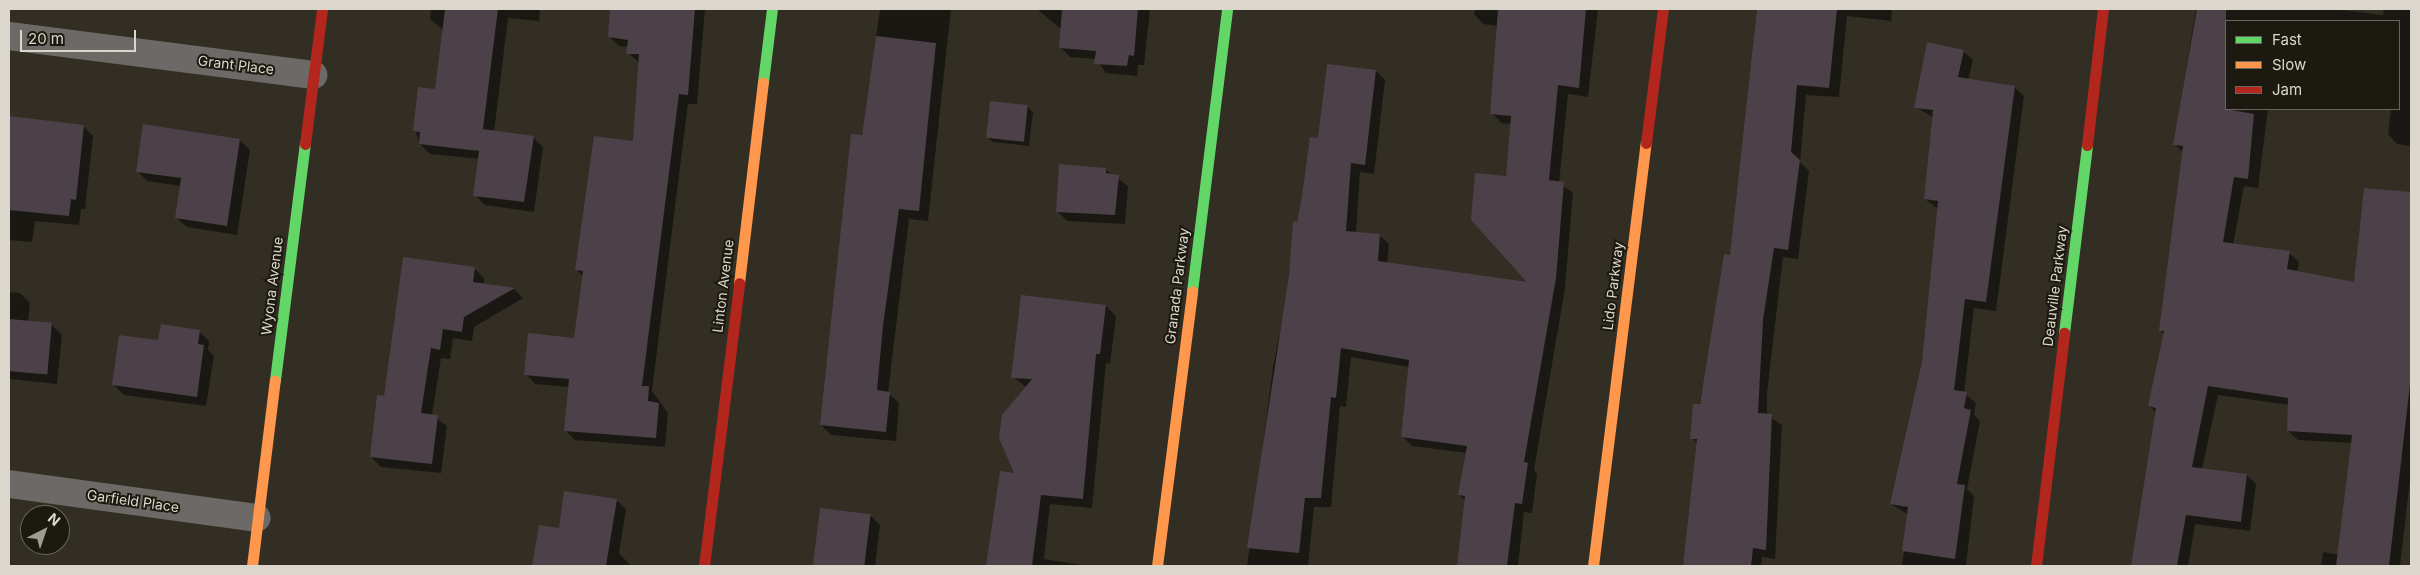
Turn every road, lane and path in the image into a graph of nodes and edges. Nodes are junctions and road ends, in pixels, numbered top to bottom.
1 (322, 9) edge
2 (772, 9) edge
3 (1227, 9) edge
4 (1663, 9) edge
5 (2104, 9) edge
6 (9, 36) edge
7 (314, 75) junction
8 (9, 484) edge
9 (257, 518) junction
10 (252, 566) edge
11 (704, 566) edge
12 (1157, 566) edge
13 (1593, 566) edge
14 (2036, 566) edge

1 - 7 street, Wyona Avenue
2 - 11 street, Linton Avenue
3 - 12 street, Granada Parkway
4 - 13 street, Lido Parkway
5 - 14 street, Deauville Parkway
6 - 7 street, Grant Place
7 - 9 street, Wyona Avenue
8 - 9 street, Garfield Place
9 - 10 street, Wyona Avenue

